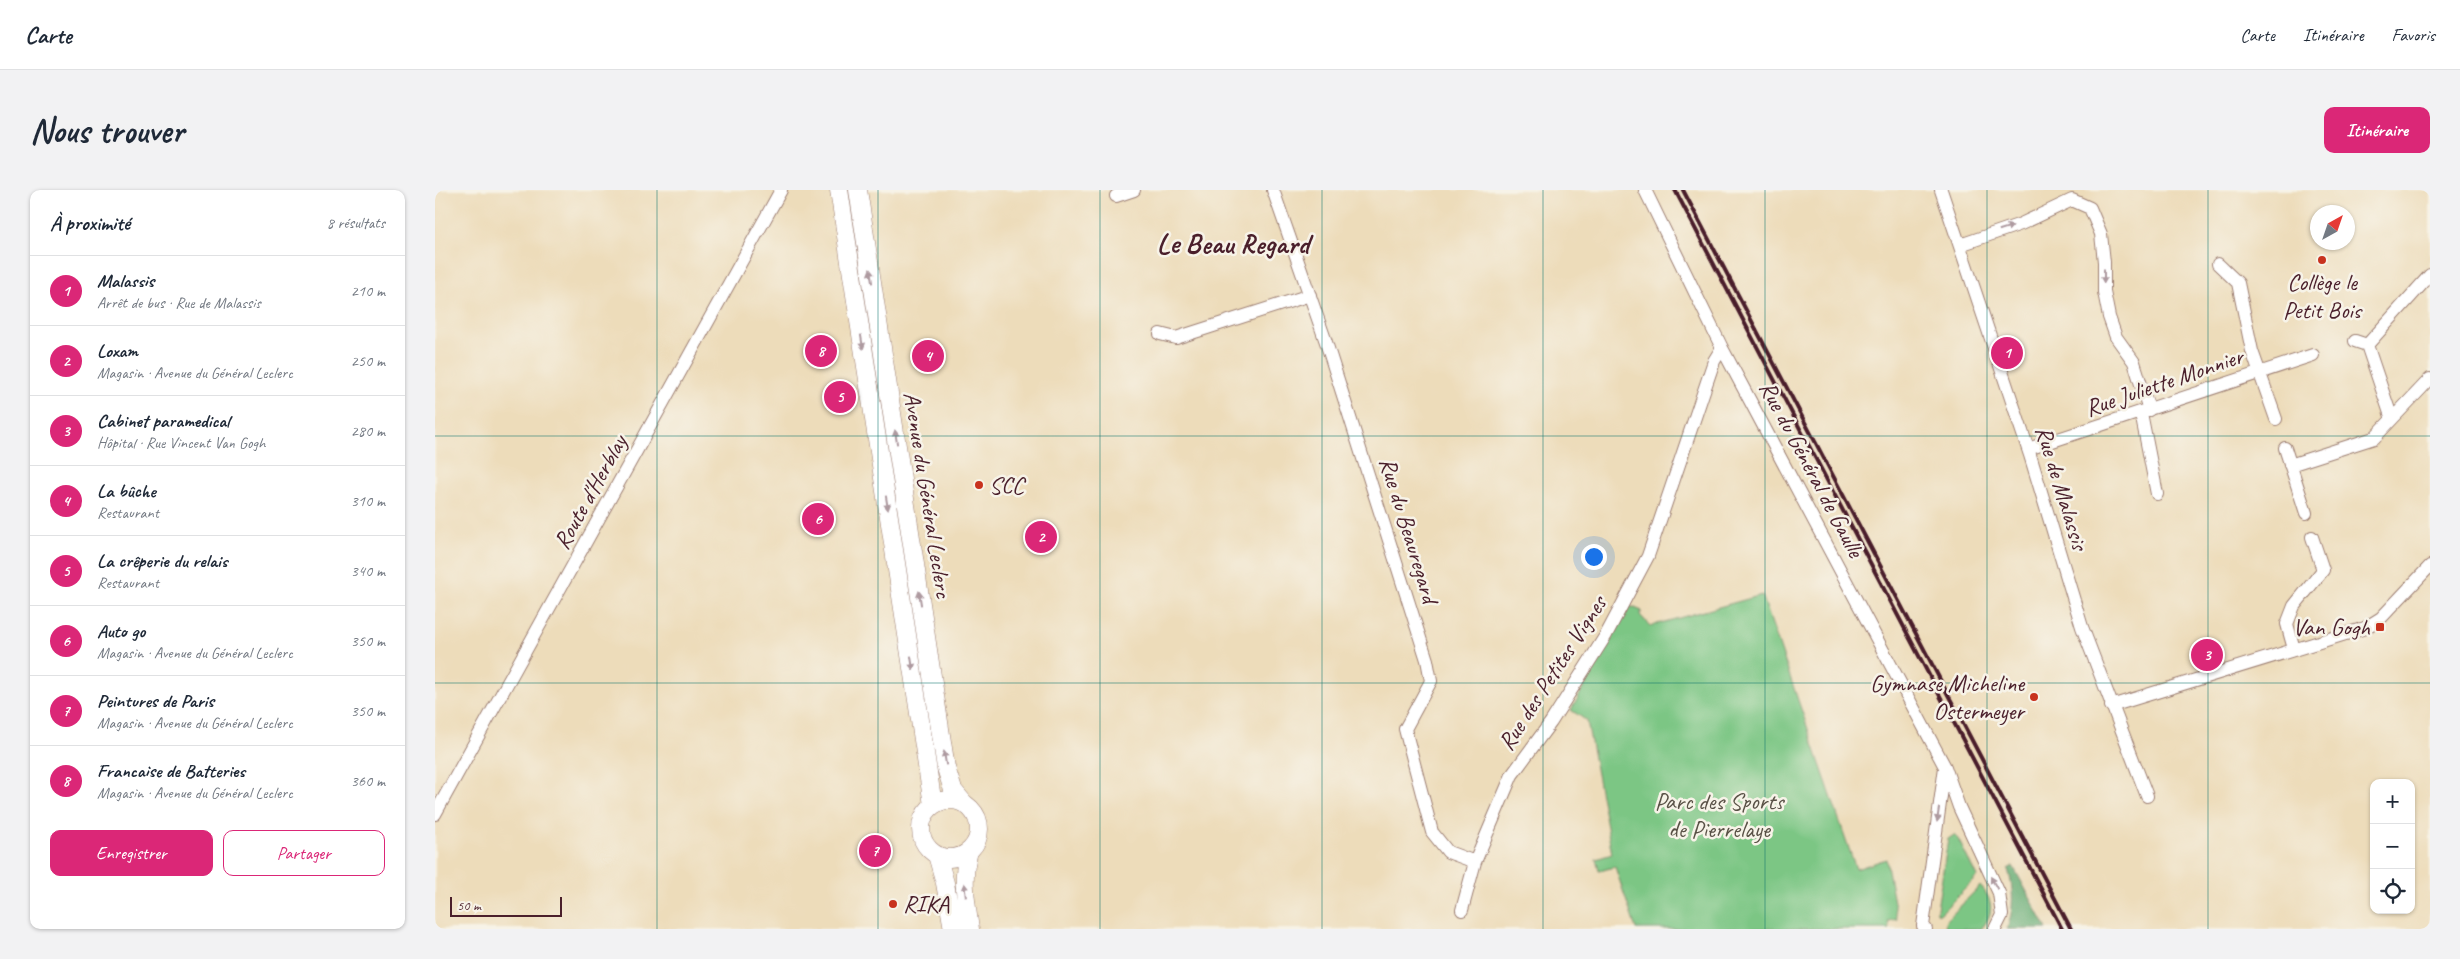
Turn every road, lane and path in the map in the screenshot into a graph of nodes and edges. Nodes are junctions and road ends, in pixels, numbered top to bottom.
1 (781, 190) edge
2 (839, 190) edge
3 (858, 190) edge
4 (1134, 190) edge
5 (1273, 190) edge
6 (1645, 190) edge
7 (1941, 190) edge
8 (1116, 196) dead end
9 (1960, 245) junction
10 (2218, 264) dead end
11 (2430, 275) edge
12 (1310, 295) junction
13 (1160, 334) dead end
14 (1721, 348) junction
15 (2313, 355) dead end
16 (2260, 372) junction
17 (2430, 379) edge
18 (2145, 412) junction
19 (2392, 418) junction
20 (2276, 419) dead end
21 (2285, 448) dead end
22 (2028, 449) junction
23 (2290, 465) junction
24 (2157, 494) dead end
25 (2306, 514) dead end
26 (2312, 537) dead end
27 (2430, 566) edge
28 (2294, 649) junction
29 (2111, 706) junction
30 (1945, 767) junction
31 (2147, 796) dead end
32 (963, 802) junction
33 (933, 805) junction
34 (435, 814) edge
35 (969, 852) junction
36 (937, 855) junction
37 (1475, 862) junction
38 (1462, 910) dead end
39 (1924, 928) edge
40 (953, 929) edge
41 (970, 929) edge
42 (1995, 929) edge

1 - 34 street, Route d'Herblay
2 -> 33 main road, Avenue du Général Leclerc
32 -> 3 main road, Avenue du Général Leclerc
4 - 8 street
5 - 12 street, Rue du Beauregard
6 - 14 street, Rue du Général de Gaulle
7 - 9 street, Rue de Malassis
9 -> 18 street
9 - 22 street, Rue de Malassis
10 - 16 street
11 - 19 street
12 - 13 street
12 - 37 street, Rue du Beauregard
14 - 30 street, Rue du Général de Gaulle
14 - 37 street, Rue des Petites Vignes
15 - 16 street, Rue Juliette Monnier
16 - 18 street, Rue Juliette Monnier
16 - 20 street
17 - 19 street
18 - 22 street, Rue Juliette Monnier
18 - 24 street
19 - 23 street
21 - 23 street
22 - 29 street, Rue de Malassis
23 - 25 street
26 - 28 street
27 - 28 street
28 - 29 street
29 - 31 street, Rue de Malassis
30 -> 39 street
42 -> 30 street, Rue du Général de Gaulle
32 - 33 main road
32 - 35 main road, Avenue du Général Leclerc
33 - 36 main road
35 - 36 main road
41 -> 35 main road, Avenue du Général Leclerc
36 - 40 main road
37 - 38 street, Rue des Petites Vignes

